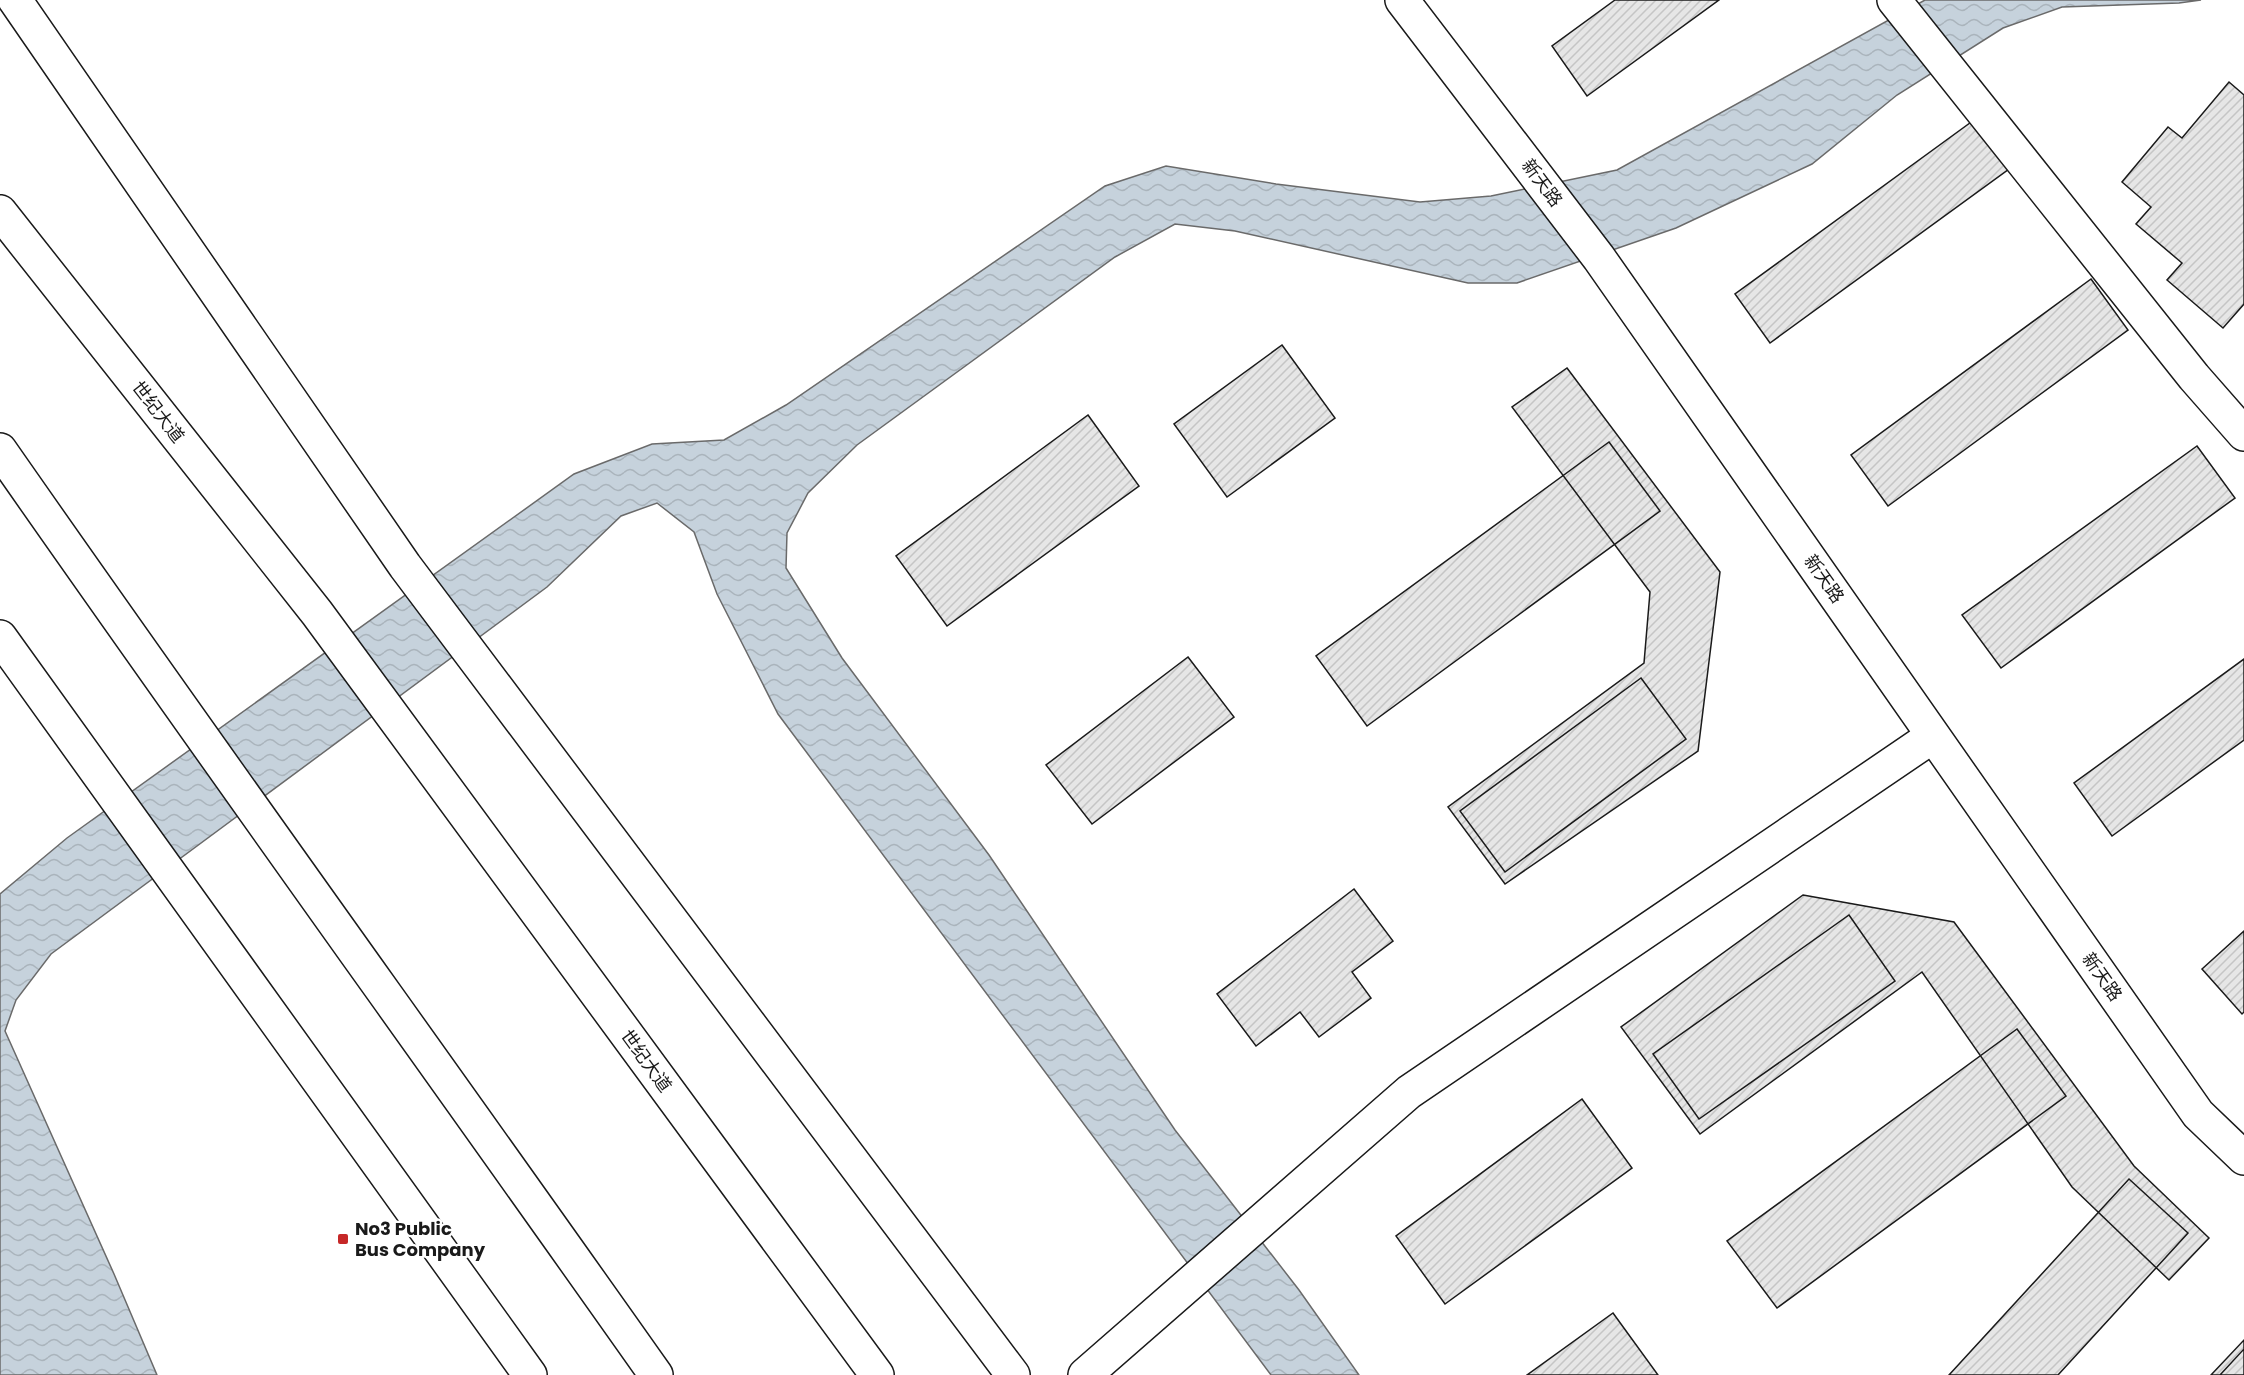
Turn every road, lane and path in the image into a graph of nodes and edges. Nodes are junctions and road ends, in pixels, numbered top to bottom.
1 (15, 0) edge
2 (1402, 0) edge
3 (1894, 0) edge
4 (0, 212) edge
5 (2244, 434) edge
6 (0, 450) edge
7 (0, 637) edge
8 (1933, 736) junction
9 (2244, 1158) edge
10 (530, 1375) edge
11 (656, 1375) edge
12 (877, 1375) edge
13 (1013, 1375) edge
14 (1085, 1375) edge

1 - 13 main road
2 - 8 main road, 新天路
3 - 5 main road
4 - 12 main road, 世纪大道
6 - 11 main road
7 - 10 main road
8 - 9 main road, 新天路
8 - 14 main road

